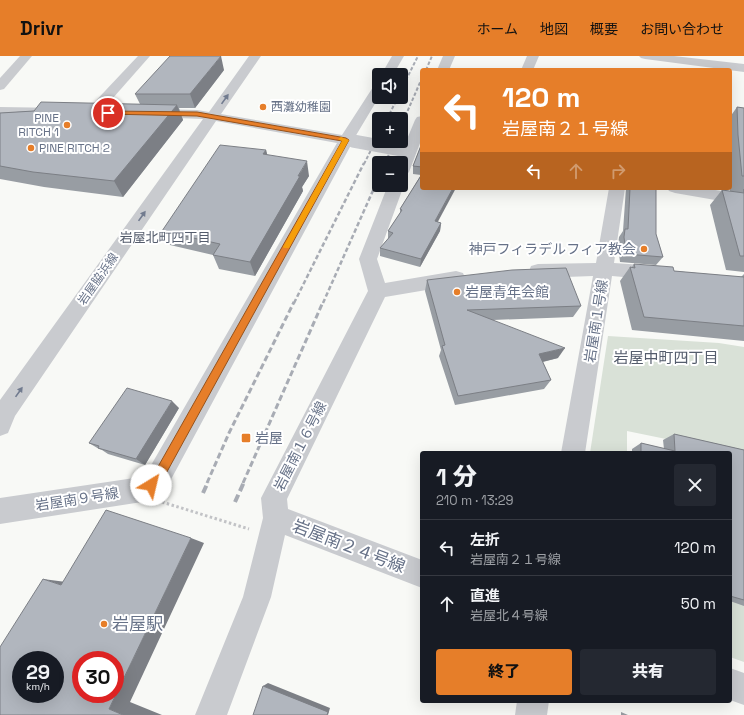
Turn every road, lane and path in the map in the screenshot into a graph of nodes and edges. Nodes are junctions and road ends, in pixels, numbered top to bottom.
1 (26, 56) edge
2 (144, 56) edge
3 (255, 56) edge
4 (398, 56) edge
5 (449, 56) edge
6 (533, 56) edge
7 (647, 56) edge
8 (390, 68) edge
9 (444, 68) edge
10 (528, 68) edge
11 (644, 68) edge
12 (744, 68) edge
13 (0, 86) edge
14 (372, 100) edge
15 (0, 111) edge
16 (93, 112) junction
17 (109, 113) edge
18 (141, 113) edge
19 (212, 117) junction
20 (420, 126) edge
21 (350, 140) junction
22 (411, 151) edge
23 (617, 190) edge
24 (686, 190) edge
25 (393, 192) edge
26 (744, 200) edge
27 (604, 269) junction
28 (521, 271) edge
29 (674, 274) edge
30 (470, 276) edge
31 (378, 291) junction
32 (2, 415) edge
33 (574, 451) edge
34 (162, 502) dead end
35 (0, 511) edge
36 (276, 518) junction
37 (249, 529) dead end
38 (420, 573) edge
39 (732, 685) edge
40 (744, 689) edge
41 (533, 703) edge
42 (211, 715) edge
43 (531, 715) edge

1 - 13 street
2 - 16 street
19 -> 3 street, 岩屋脇浜線
4 - 8 street
5 - 9 street
6 - 10 street
7 - 11 street
7 - 12 street
14 - 21 street, 岩屋南９号線
15 - 16 street
16 - 17 street
18 - 19 street
19 - 21 street
32 -> 19 street, 岩屋脇浜線
20 - 22 street
21 - 22 street, bridge
21 - 35 street, 岩屋南９号線
23 - 27 street, 岩屋南１号線
24 - 26 street
25 - 31 street
27 - 28 street
27 - 29 street
27 - 33 street, 岩屋南１号線
30 - 31 street
31 - 36 street, 岩屋南１６号線
34 - 37 path, bridge
36 - 38 street, 岩屋南２４号線
36 - 42 street, 岩屋南１６号線
39 - 40 street
41 - 43 street

